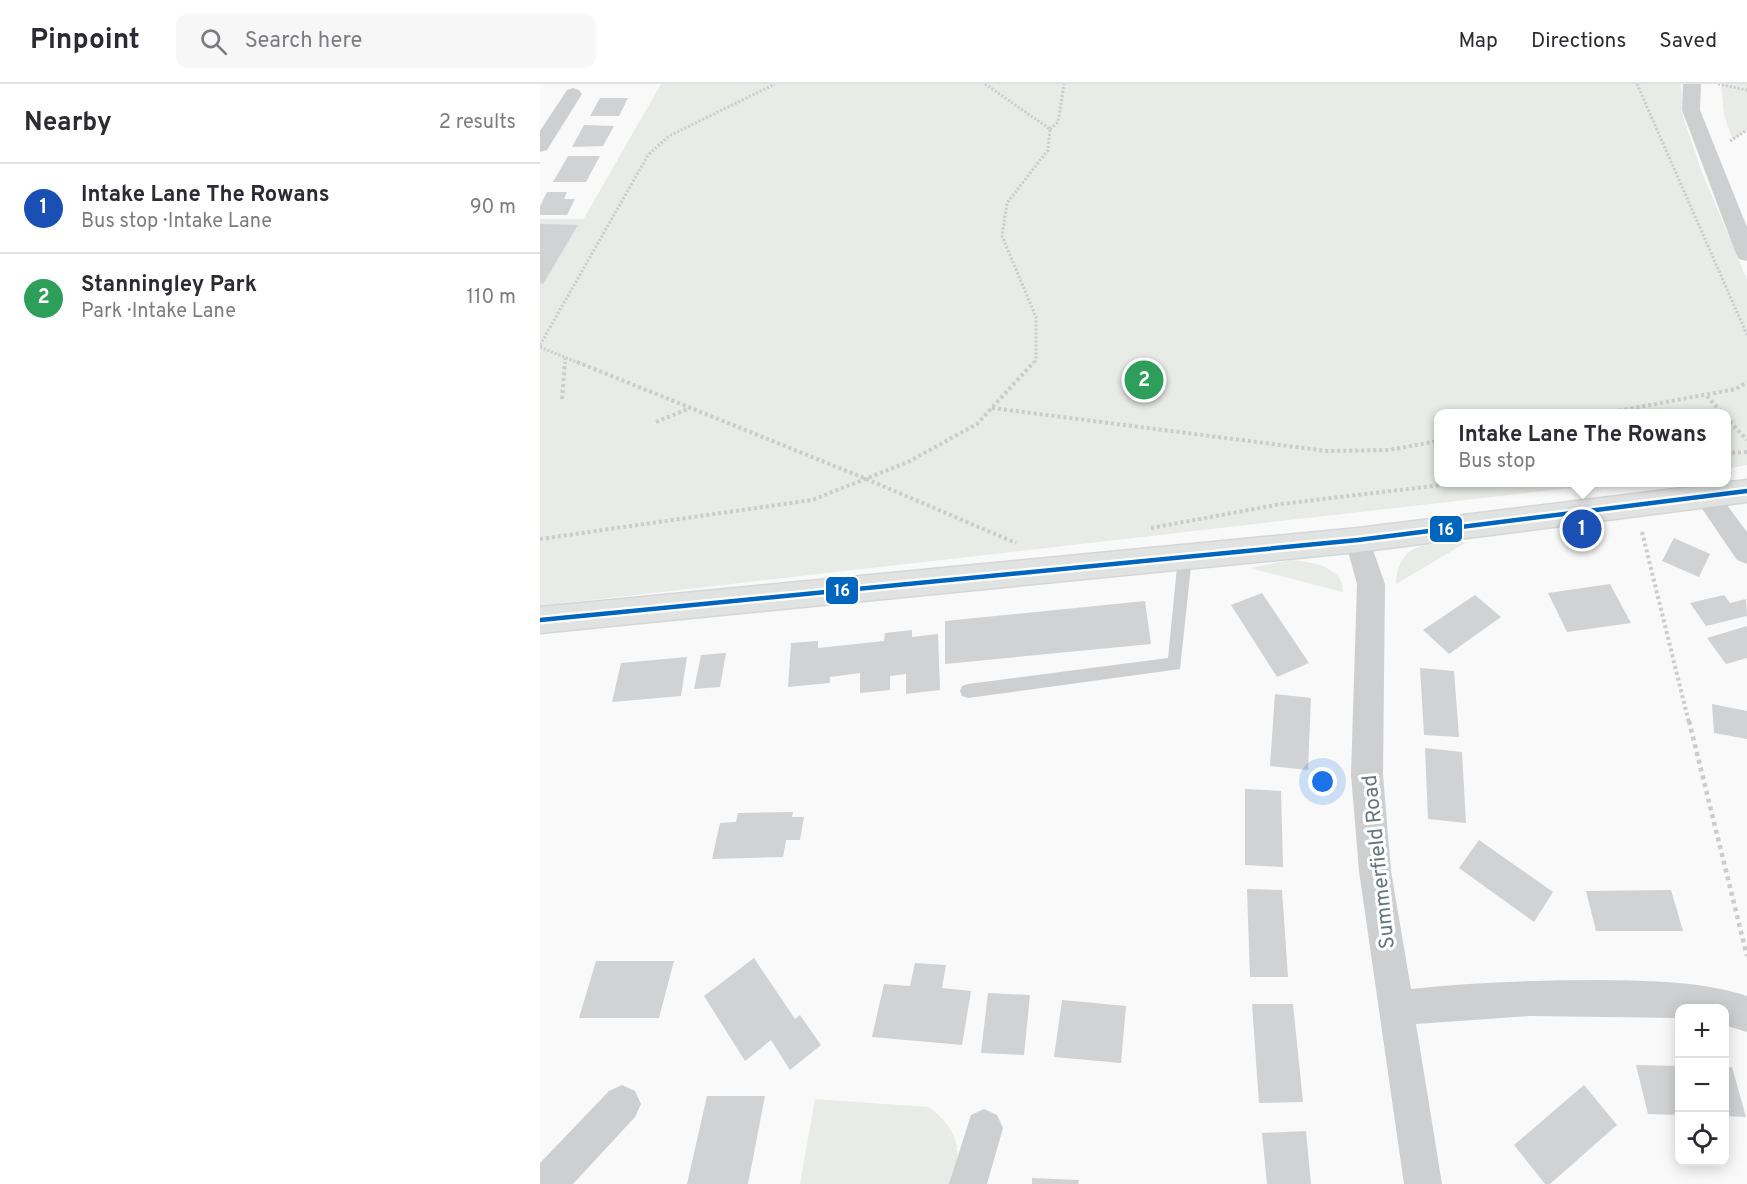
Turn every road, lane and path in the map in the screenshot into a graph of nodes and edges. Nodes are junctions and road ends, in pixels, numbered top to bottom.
1 (775, 84) edge
2 (985, 84) edge
3 (1064, 84) edge
4 (1637, 84) edge
5 (1692, 84) edge
6 (1716, 84) edge
7 (1747, 90) edge
8 (573, 94) dead end
9 (1050, 129) junction
10 (540, 146) edge
11 (1747, 254) edge
12 (1747, 335) edge
13 (540, 346) edge
14 (565, 357) junction
15 (1747, 382) edge
16 (1707, 395) junction
17 (562, 399) dead end
18 (690, 408) junction
19 (992, 408) junction
20 (1628, 409) edge
21 (1720, 409) edge
22 (656, 422) dead end
23 (1731, 422) edge
24 (1747, 440) edge
25 (1434, 442) edge
26 (1747, 452) edge
27 (1731, 453) edge
28 (864, 478) junction
29 (1434, 487) edge
30 (1747, 491) edge
31 (1707, 497) junction
32 (1632, 504) junction
33 (1145, 529) dead end
34 (540, 539) edge
35 (1358, 540) junction
36 (1022, 545) dead end
37 (1747, 553) edge
38 (1185, 557) junction
39 (540, 620) edge
40 (969, 691) dead end
41 (1747, 956) edge
42 (1395, 1009) junction
43 (1747, 1014) edge
44 (622, 1104) dead end
45 (984, 1128) dead end
46 (547, 1184) edge
47 (968, 1184) edge
48 (1423, 1184) edge

1 - 13 path
2 - 9 path
3 - 9 path
4 - 12 path
5 - 11 street
6 - 7 path
8 - 10 street
9 - 19 path
13 - 14 path
14 - 17 path
14 - 18 path
15 - 16 path
16 - 20 path
16 - 21 path
18 - 22 path
18 - 28 path
19 - 25 path
19 - 28 path
23 - 24 path
26 - 27 path
28 - 34 path
28 - 36 path
29 - 33 path
30 - 31 street
31 - 32 street
31 - 37 street
32 - 35 street
32 - 41 path
35 - 38 street
35 - 42 street, Summerfield Road
38 - 39 street
38 - 40 lane
42 - 43 street
42 - 48 street, Summerfield Road
44 - 46 street
45 - 47 street

